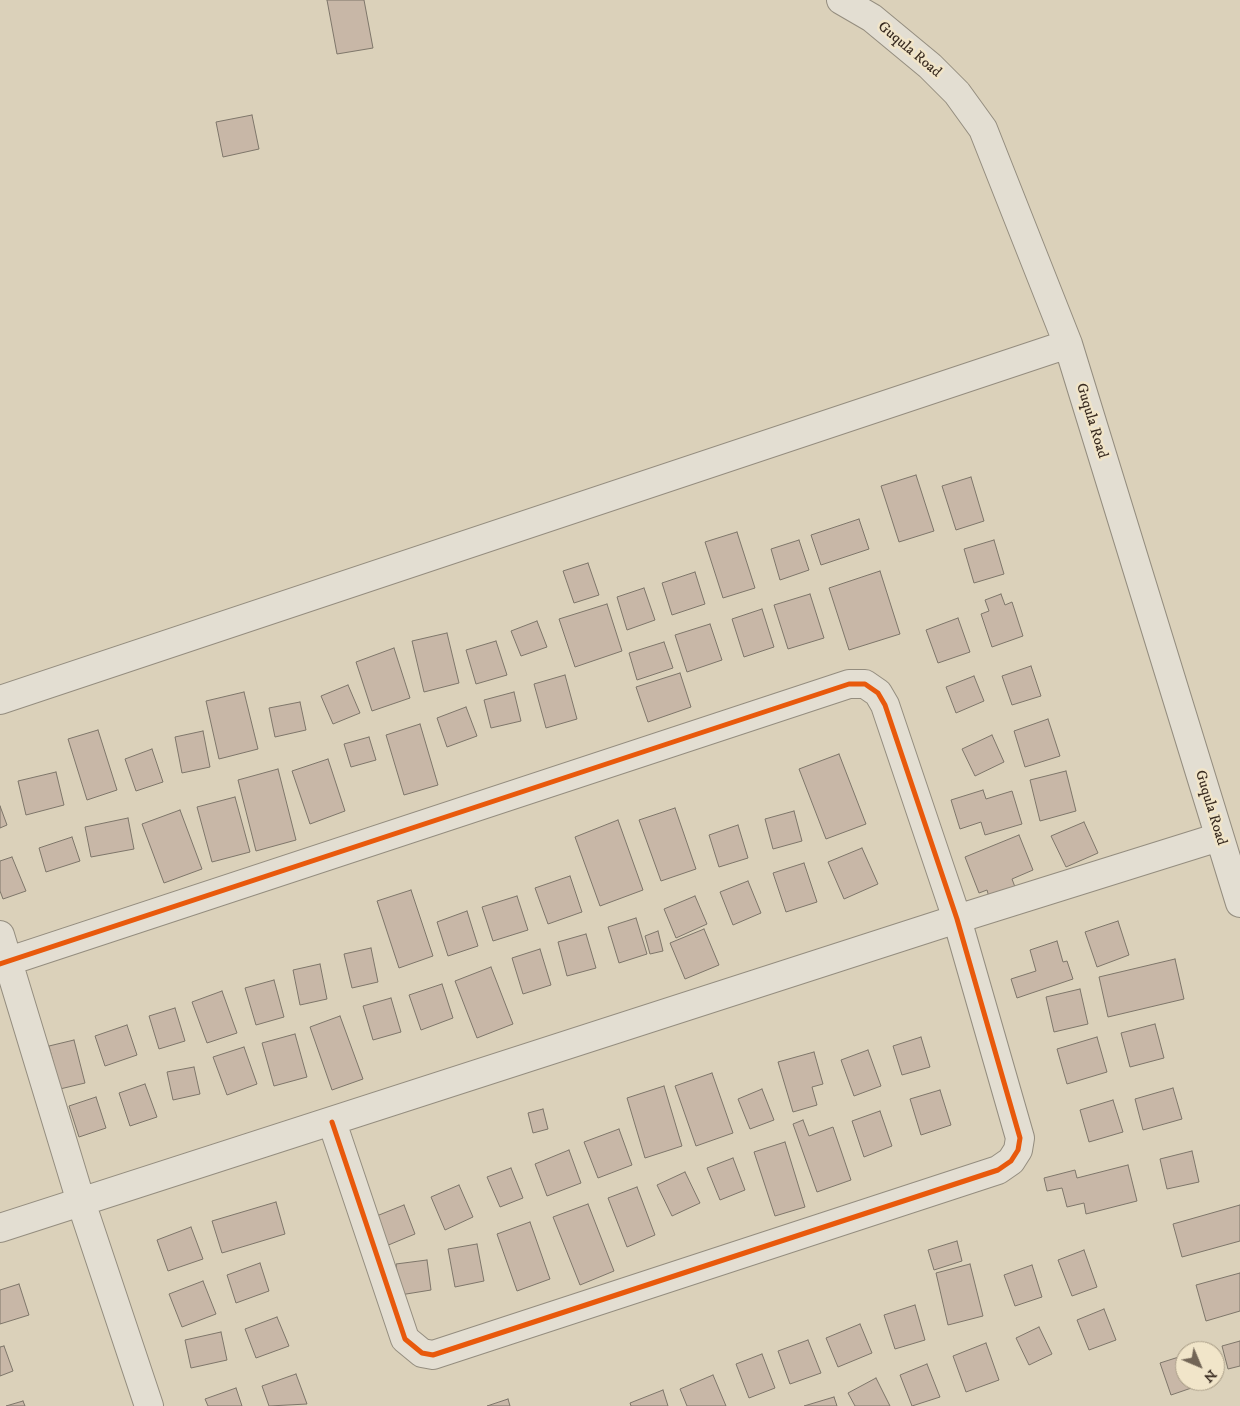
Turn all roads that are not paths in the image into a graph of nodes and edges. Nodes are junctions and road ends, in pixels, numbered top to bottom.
1 (841, 0) edge
2 (1068, 344) junction
3 (0, 700) edge
4 (1219, 837) junction
5 (1240, 903) edge
6 (957, 919) junction
7 (0, 935) edge
8 (4, 963) edge
9 (332, 1122) junction
10 (81, 1202) junction
11 (0, 1228) edge
12 (149, 1406) edge

1 - 2 street, Guqula Road
2 - 3 street
2 - 4 street, Guqula Road
4 - 5 street, Guqula Road
4 - 6 street
6 - 8 street
6 - 9 street
6 - 9 street
7 - 8 street
8 - 10 street
9 - 10 street
10 - 11 street
10 - 12 street

